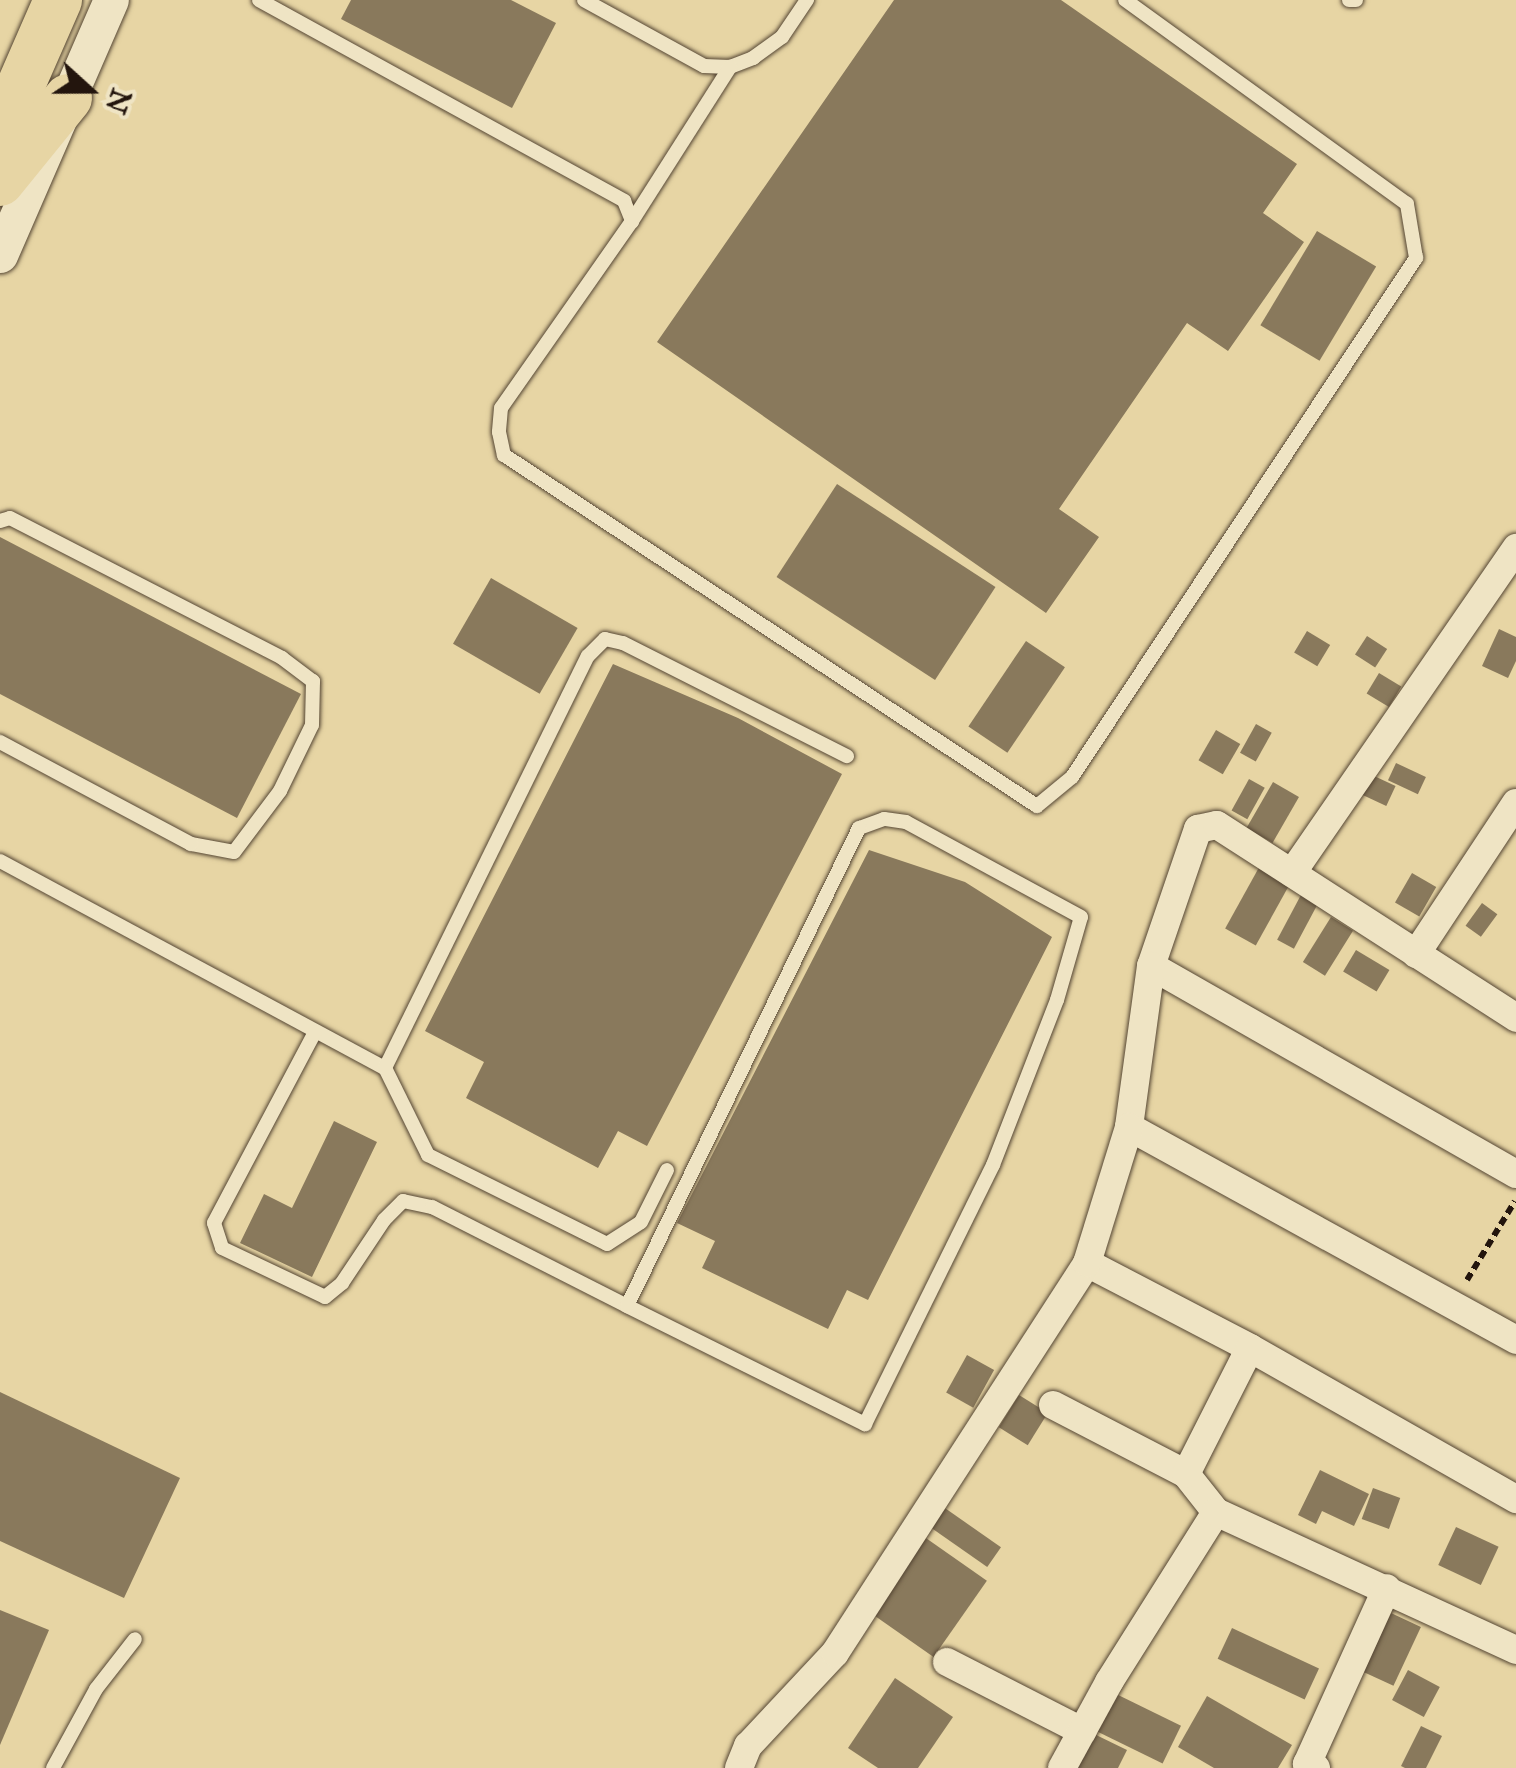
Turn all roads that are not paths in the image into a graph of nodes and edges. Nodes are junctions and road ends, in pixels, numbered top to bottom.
1 (58, 0) edge
2 (111, 0) edge
3 (259, 0) edge
4 (584, 0) edge
5 (806, 0) edge
6 (1125, 0) edge
7 (730, 67) junction
8 (68, 98) junction
9 (0, 132) edge
10 (0, 182) edge
11 (632, 221) junction
12 (0, 255) edge
13 (0, 521) edge
14 (1516, 548) edge
15 (0, 742) edge
16 (848, 756) dead end
17 (1516, 803) edge
18 (0, 861) edge
19 (1292, 874) junction
20 (1416, 954) junction
21 (1151, 966) junction
22 (1516, 1018) edge
23 (315, 1032) junction
24 (385, 1068) junction
25 (1129, 1127) junction
26 (668, 1170) dead end
27 (1516, 1174) edge
28 (1087, 1264) junction
29 (627, 1306) junction
30 (1516, 1340) edge
31 (1250, 1348) junction
32 (1052, 1406) dead end
33 (1186, 1474) junction
34 (1516, 1499) edge
35 (1216, 1512) junction
36 (1387, 1588) junction
37 (135, 1638) dead end
38 (1516, 1650) edge
39 (947, 1662) dead end
40 (1082, 1731) junction
41 (53, 1768) edge
42 (738, 1768) edge
43 (1062, 1768) edge
44 (1316, 1768) edge

1 - 9 highway
2 - 8 street
3 - 11 lane
4 - 7 lane
5 - 7 lane
6 - 11 lane
7 - 11 lane
8 - 10 highway
8 - 12 street
13 - 15 lane
14 - 19 street
16 - 24 lane
17 - 20 street
18 - 23 lane
19 - 20 street
19 - 21 street
20 - 22 street
21 - 25 street
21 - 27 street
23 - 24 lane
23 - 29 lane
24 - 26 lane
25 - 28 street
25 - 30 street
28 - 31 street
28 - 42 street
29 - 29 lane
31 - 33 street
31 - 34 street
32 - 33 street
33 - 35 street
35 - 36 street
35 - 40 street
36 - 38 street
36 - 44 street
37 - 41 lane
39 - 40 street
40 - 43 street

